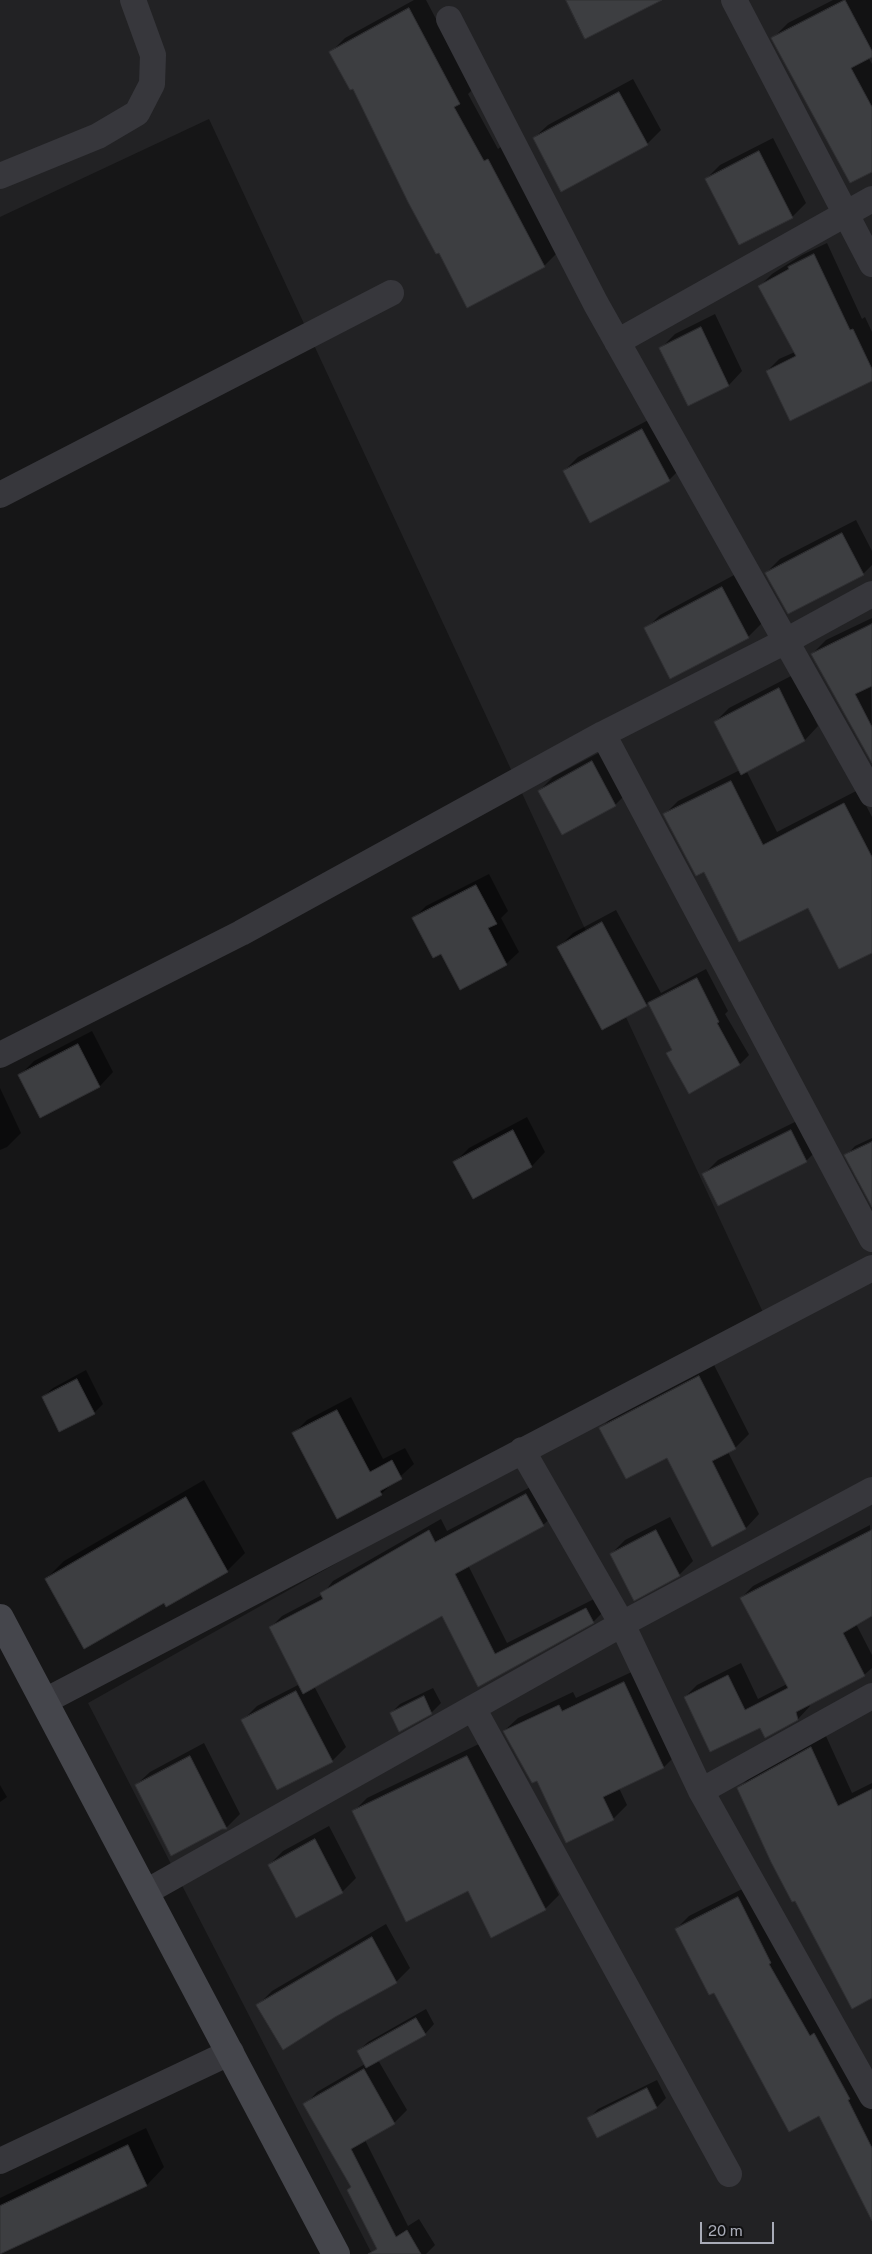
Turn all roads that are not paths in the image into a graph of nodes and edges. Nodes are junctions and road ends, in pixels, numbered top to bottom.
1 (133, 0) edge
2 (734, 0) edge
3 (449, 19) dead end
4 (0, 176) edge
5 (872, 199) edge
6 (846, 214) junction
7 (872, 264) edge
8 (391, 293) dead end
9 (617, 342) junction
10 (0, 495) edge
11 (872, 594) edge
12 (786, 641) junction
13 (603, 734) junction
14 (872, 794) edge
15 (0, 1054) edge
16 (872, 1239) edge
17 (872, 1268) edge
18 (522, 1450) junction
19 (872, 1490) edge
20 (0, 1618) edge
21 (622, 1624) junction
22 (872, 1696) edge
23 (45, 1701) junction
24 (474, 1708) junction
25 (701, 1791) junction
26 (146, 1892) junction
27 (231, 2052) junction
28 (872, 2096) edge
29 (0, 2160) edge
30 (729, 2174) dead end
31 (336, 2254) edge

1 - 4 street
2 - 6 street
3 - 9 street
5 - 6 street
6 - 7 street
6 - 9 street
8 - 10 street
9 - 12 street
11 - 12 street
12 - 13 street
12 - 14 street
13 - 15 street
13 - 16 street
17 - 18 street
18 - 21 street
18 - 23 street
19 - 21 street
20 - 23 street
21 - 24 street
21 - 25 street
22 - 25 street
23 - 26 street
24 - 26 street
24 - 30 street
25 - 28 street
26 - 27 street
27 - 29 street
27 - 31 street

